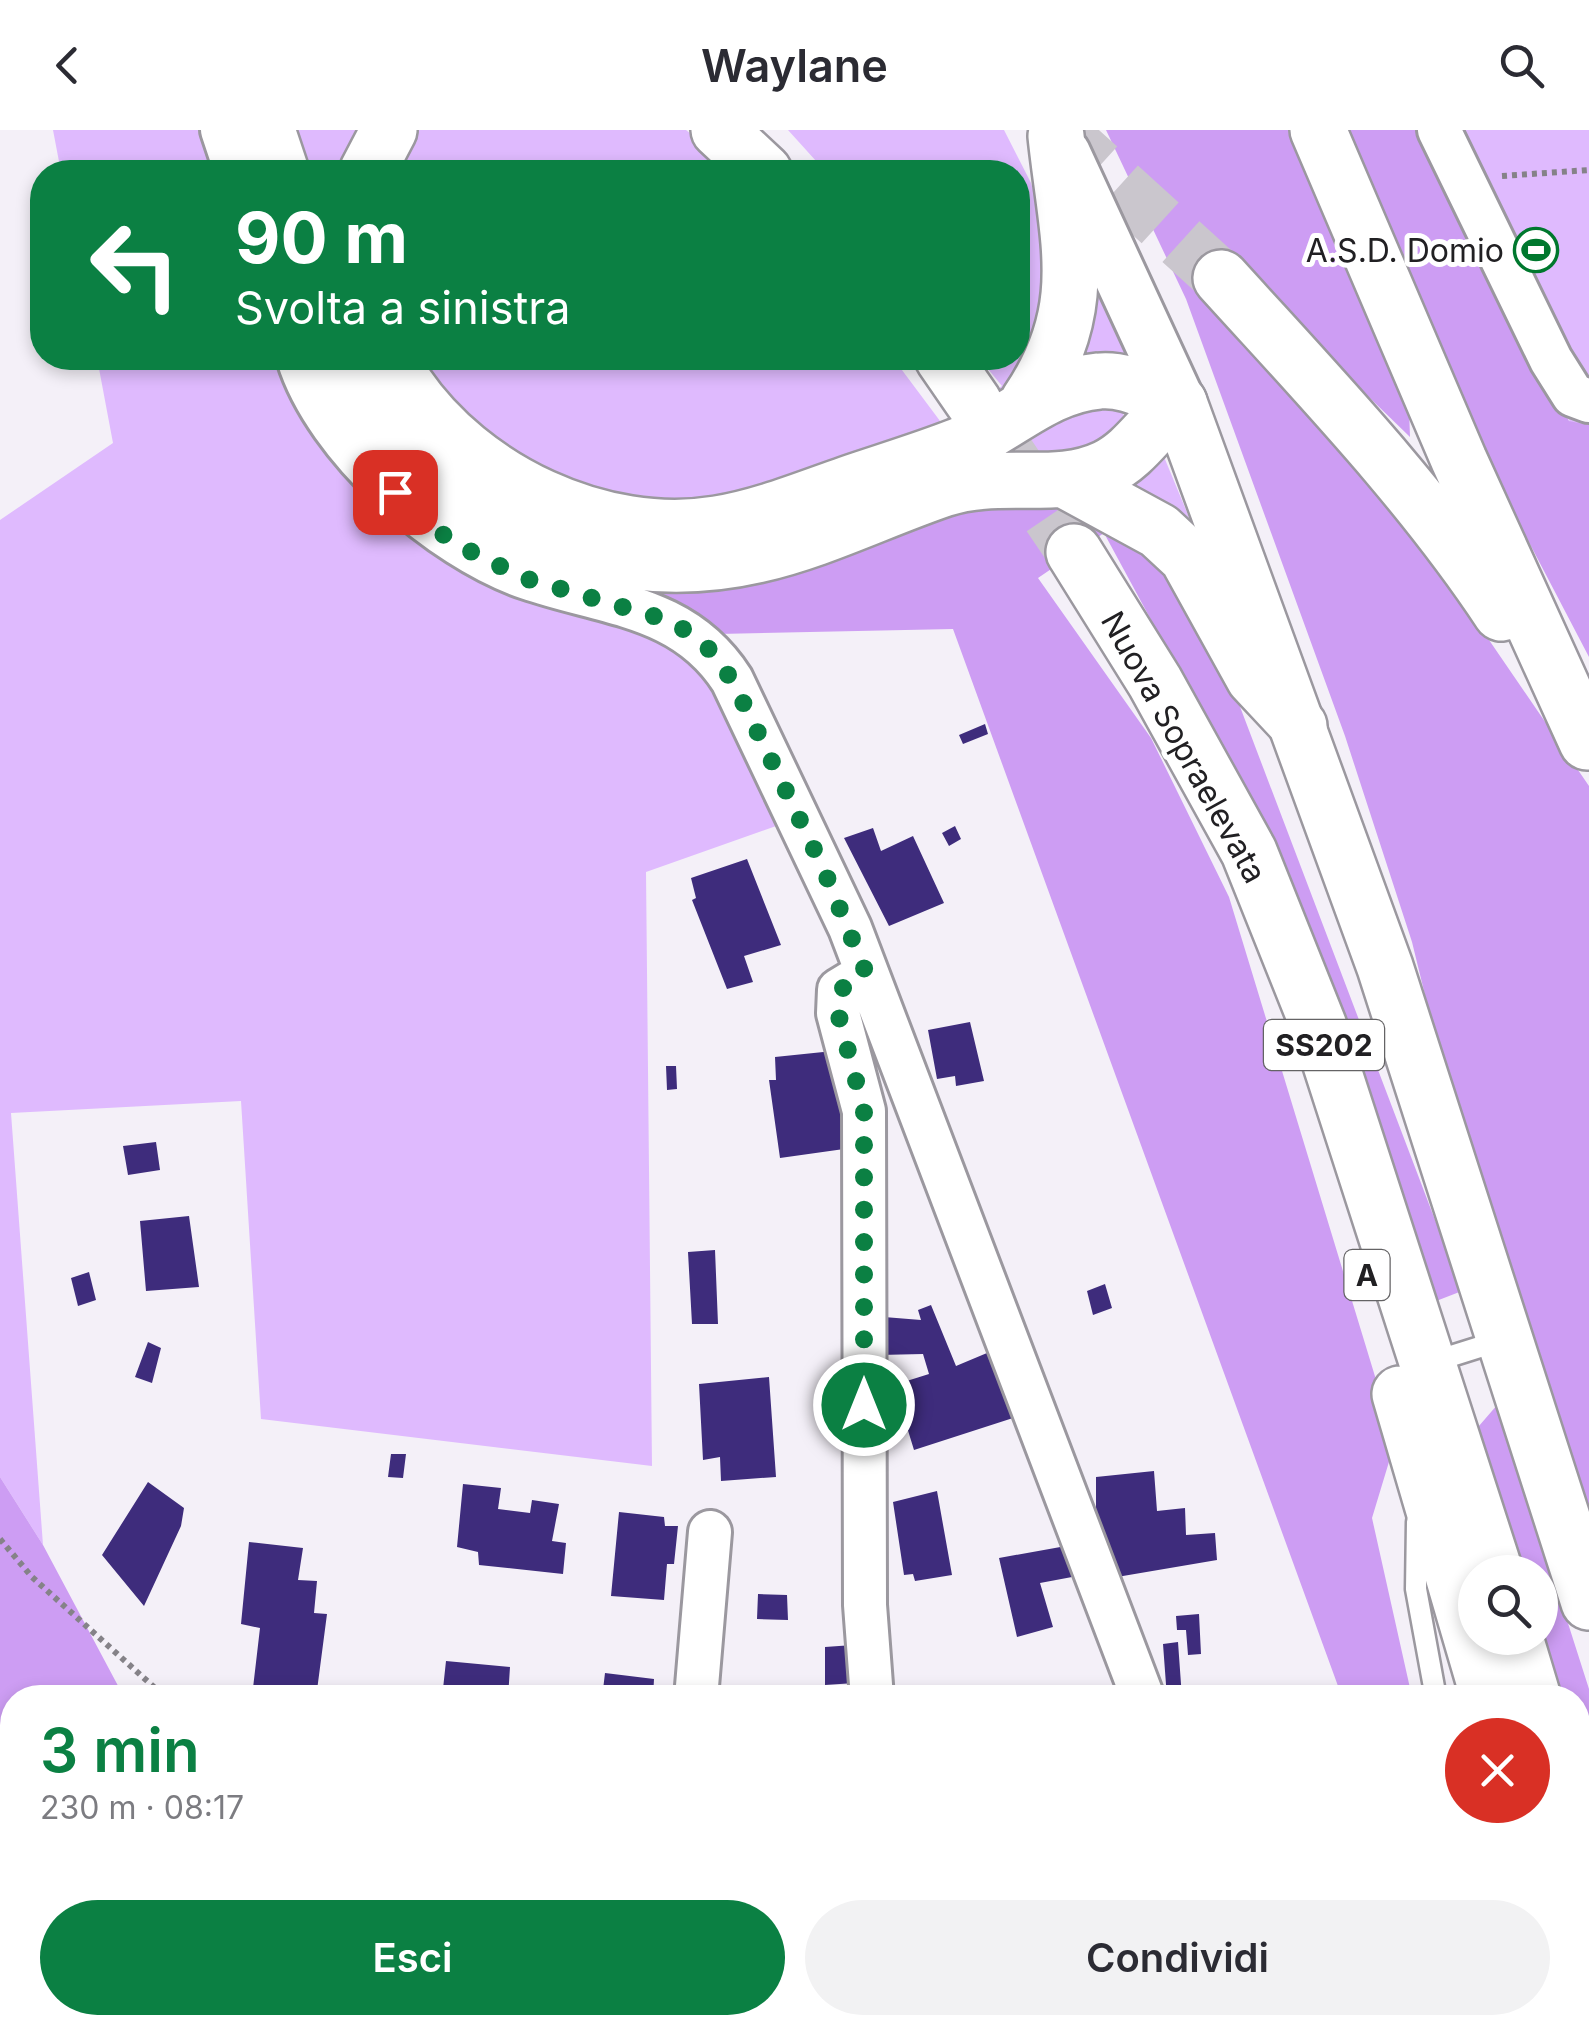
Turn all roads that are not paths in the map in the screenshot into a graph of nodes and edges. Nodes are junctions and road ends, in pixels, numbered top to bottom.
1 (222, 130) edge
2 (267, 130) edge
3 (390, 130) edge
4 (719, 130) edge
5 (764, 130) edge
6 (1318, 130) edge
7 (1438, 130) edge
8 (1055, 133) edge
9 (232, 160) edge
10 (278, 160) edge
11 (373, 160) edge
12 (751, 160) edge
13 (793, 160) edge
14 (1221, 278) tunnel mouth
15 (305, 370) edge
16 (352, 370) edge
17 (397, 370) edge
18 (951, 370) edge
19 (1589, 401) edge
20 (1028, 402) junction
21 (1179, 403) junction
22 (974, 404) tunnel mouth
23 (1067, 481) junction
24 (1074, 552) tunnel mouth
25 (1299, 726) junction
26 (1588, 744) edge
27 (1248, 852) junction
28 (866, 973) junction
29 (1504, 1340) junction
30 (1428, 1364) junction
31 (1418, 1455) junction
32 (710, 1532) dead end
33 (1490, 1555) edge
34 (1589, 1602) edge
35 (1520, 1655) edge
36 (697, 1685) edge
37 (871, 1685) edge
38 (1138, 1685) edge
39 (1434, 1685) edge
40 (1485, 1685) edge
41 (1529, 1685) edge

1 - 9 street
2 - 10 main road
3 - 11 main road
4 - 12 main road
5 - 13 main road
6 - 26 main road
7 - 19 street
8 - 20 main road
8 - 21 street
14 - 26 main road
15 - 28 street
16 - 23 main road
17 - 20 main road
18 - 22 main road
20 - 21 main road
21 - 23 main road
21 - 25 main road
23 - 25 main road
24 - 27 main road, Nuova Sopraelevata / SS202
25 - 29 main road
27 - 30 main road, Nuova Sopraelevata / SS202
27 - 31 main road, A
28 - 37 street
28 - 38 street
29 - 30 lane
29 - 34 main road
30 - 33 main road, Nuova Sopraelevata / SS202
31 - 39 lane
31 - 40 main road, A
32 - 36 street
35 - 41 main road

